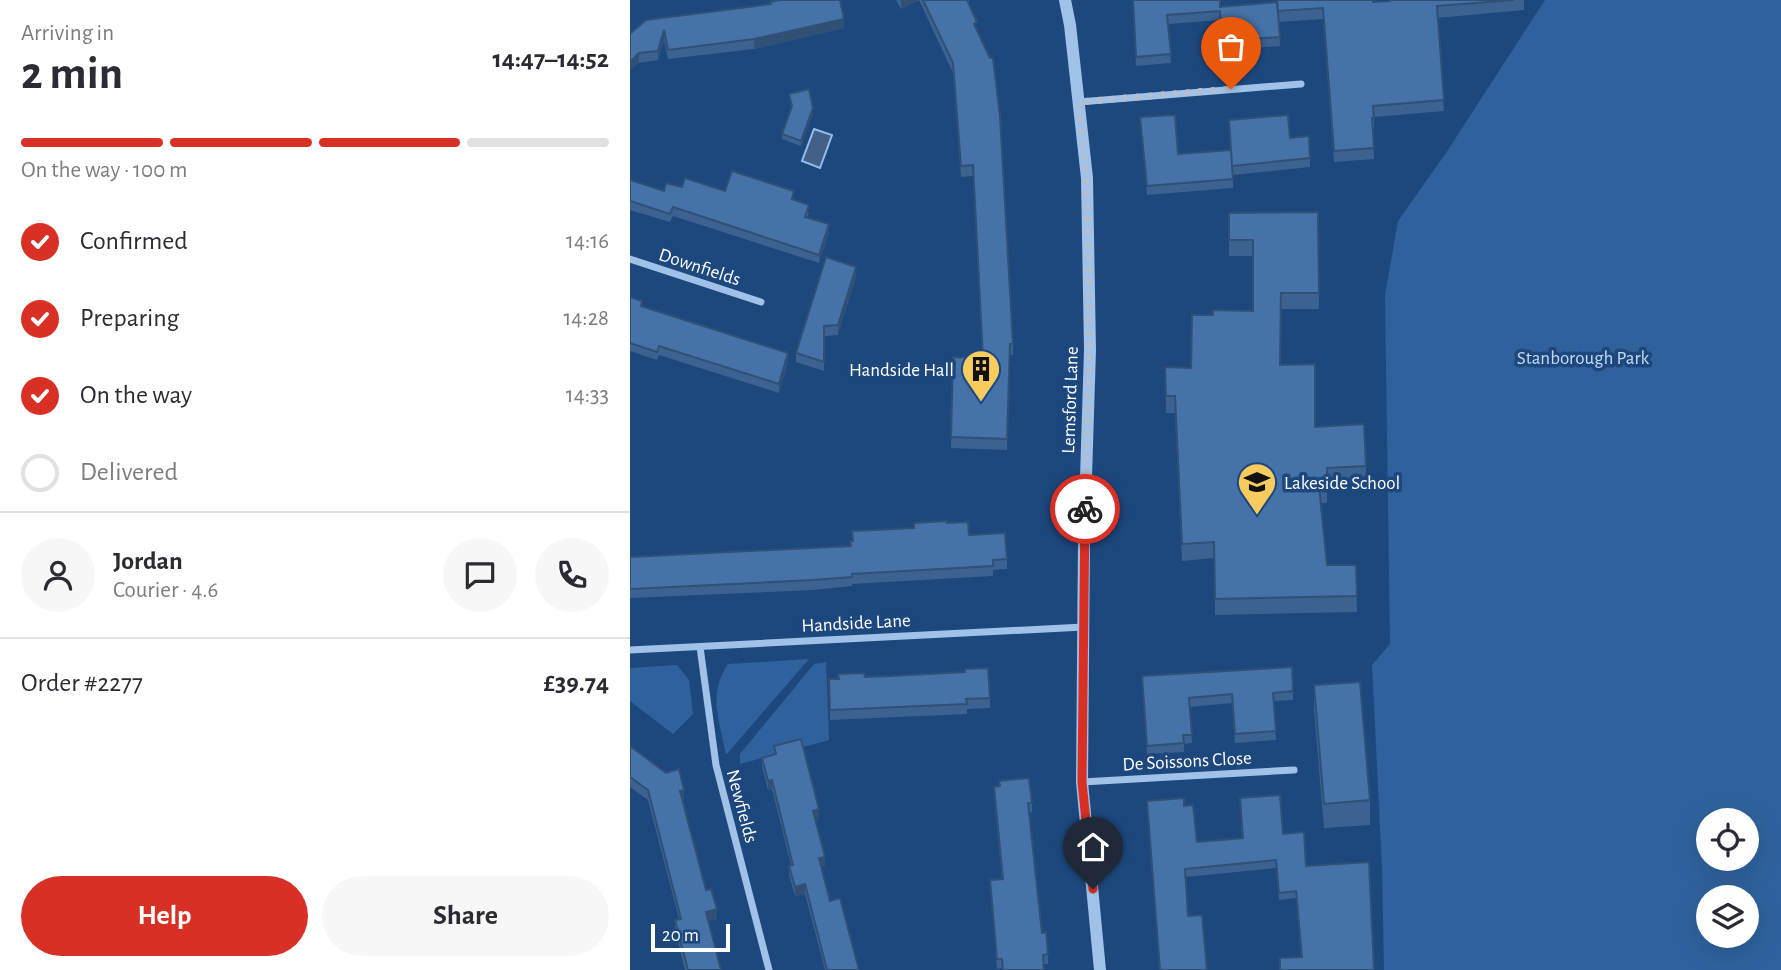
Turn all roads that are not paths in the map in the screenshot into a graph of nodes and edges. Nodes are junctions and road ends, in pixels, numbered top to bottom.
1 (1065, 0) edge
2 (1301, 84) dead end
3 (1079, 102) junction
4 (630, 259) edge
5 (761, 302) dead end
6 (1084, 627) junction
7 (700, 647) junction
8 (630, 650) edge
9 (1294, 770) dead end
10 (1082, 782) junction
11 (769, 970) edge
12 (1100, 970) edge

1 - 3 street, Lemsford Lane
2 - 3 street
3 - 6 street, Lemsford Lane
4 - 5 street, Downfields
6 - 7 street, Handside Lane
6 - 10 street, Lemsford Lane
7 - 8 street, Handside Lane
7 - 11 street, Newfields
9 - 10 street, De Soissons Close
10 - 12 street, Lemsford Lane

